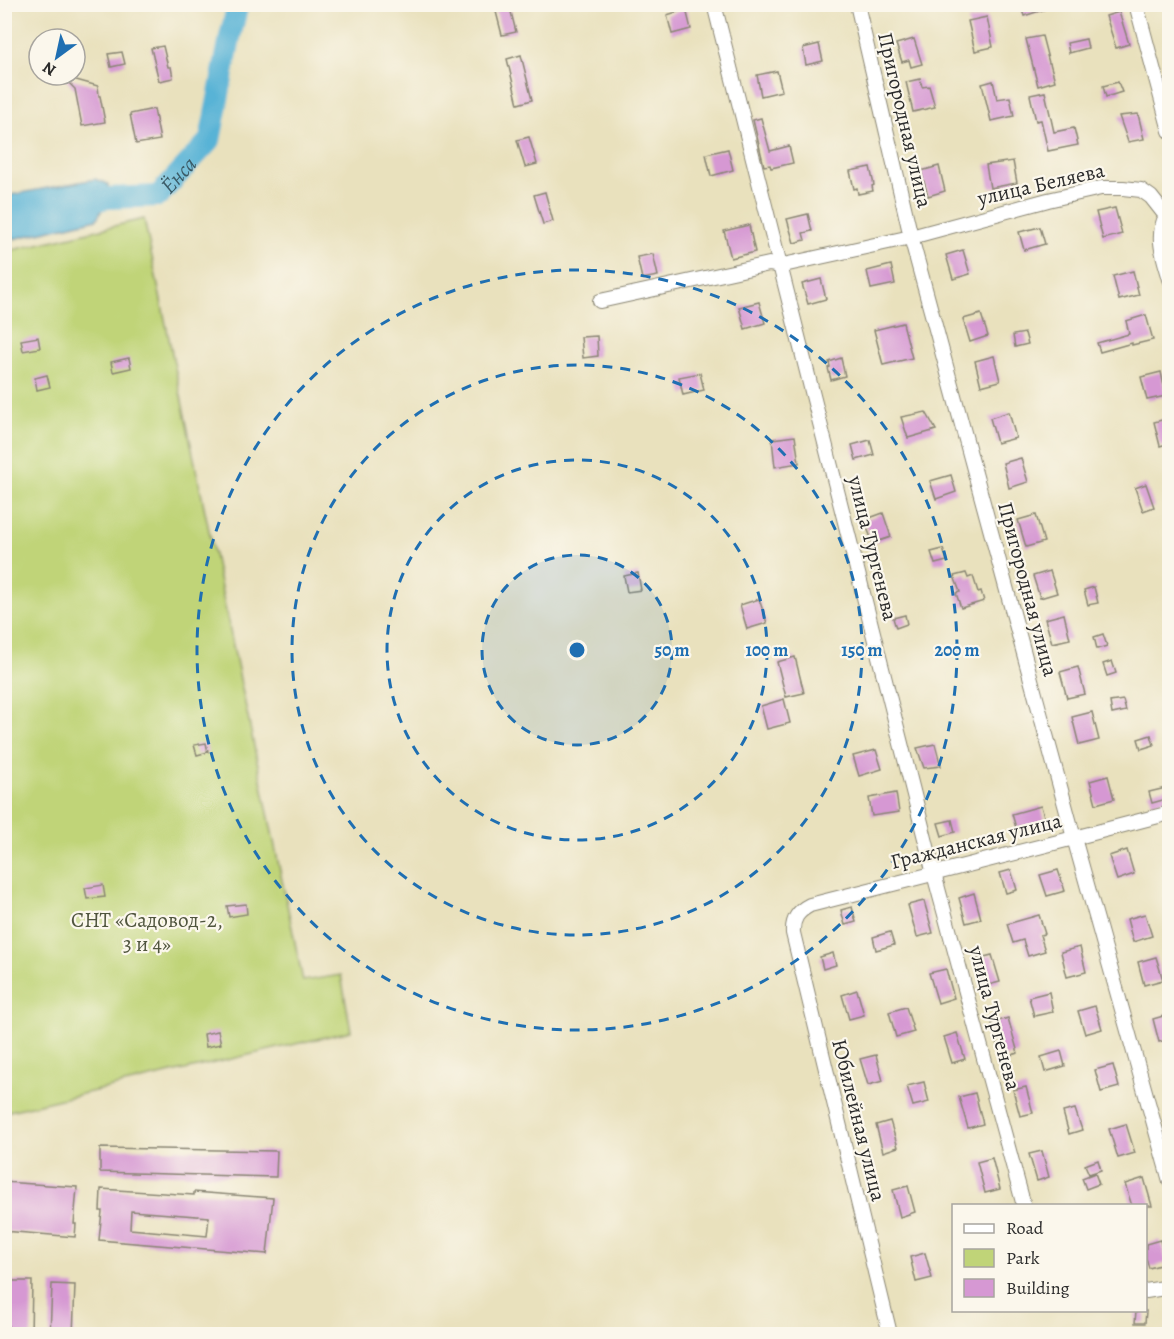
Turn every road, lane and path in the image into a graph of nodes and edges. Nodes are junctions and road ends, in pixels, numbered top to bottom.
1 (714, 4) edge
2 (857, 4) edge
3 (1136, 4) edge
4 (1170, 131) edge
5 (1168, 214) edge
6 (911, 237) junction
7 (779, 266) junction
8 (1170, 279) edge
9 (600, 302) dead end
10 (1170, 813) edge
11 (1074, 838) junction
12 (934, 874) junction
13 (796, 915) joint
14 (1170, 1181) edge
15 (1023, 1204) edge
16 (1170, 1287) edge
17 (1147, 1291) edge
18 (890, 1335) edge

1 - 7 street, улица Тургенева
2 - 6 street, Пригородная улица
3 - 4 street
5 - 6 street, улица Беляева
5 - 8 street
6 - 7 street, улица Беляева
6 - 11 street, Пригородная улица
7 - 9 street, улица Беляева
7 - 12 street, улица Тургенева
10 - 11 street, Гражданская улица
11 - 12 street, Гражданская улица
11 - 14 street, Пригородная улица
12 - 13 street, Гражданская улица
12 - 15 street, улица Тургенева
13 - 18 street, Юбилейная улица
16 - 17 street

